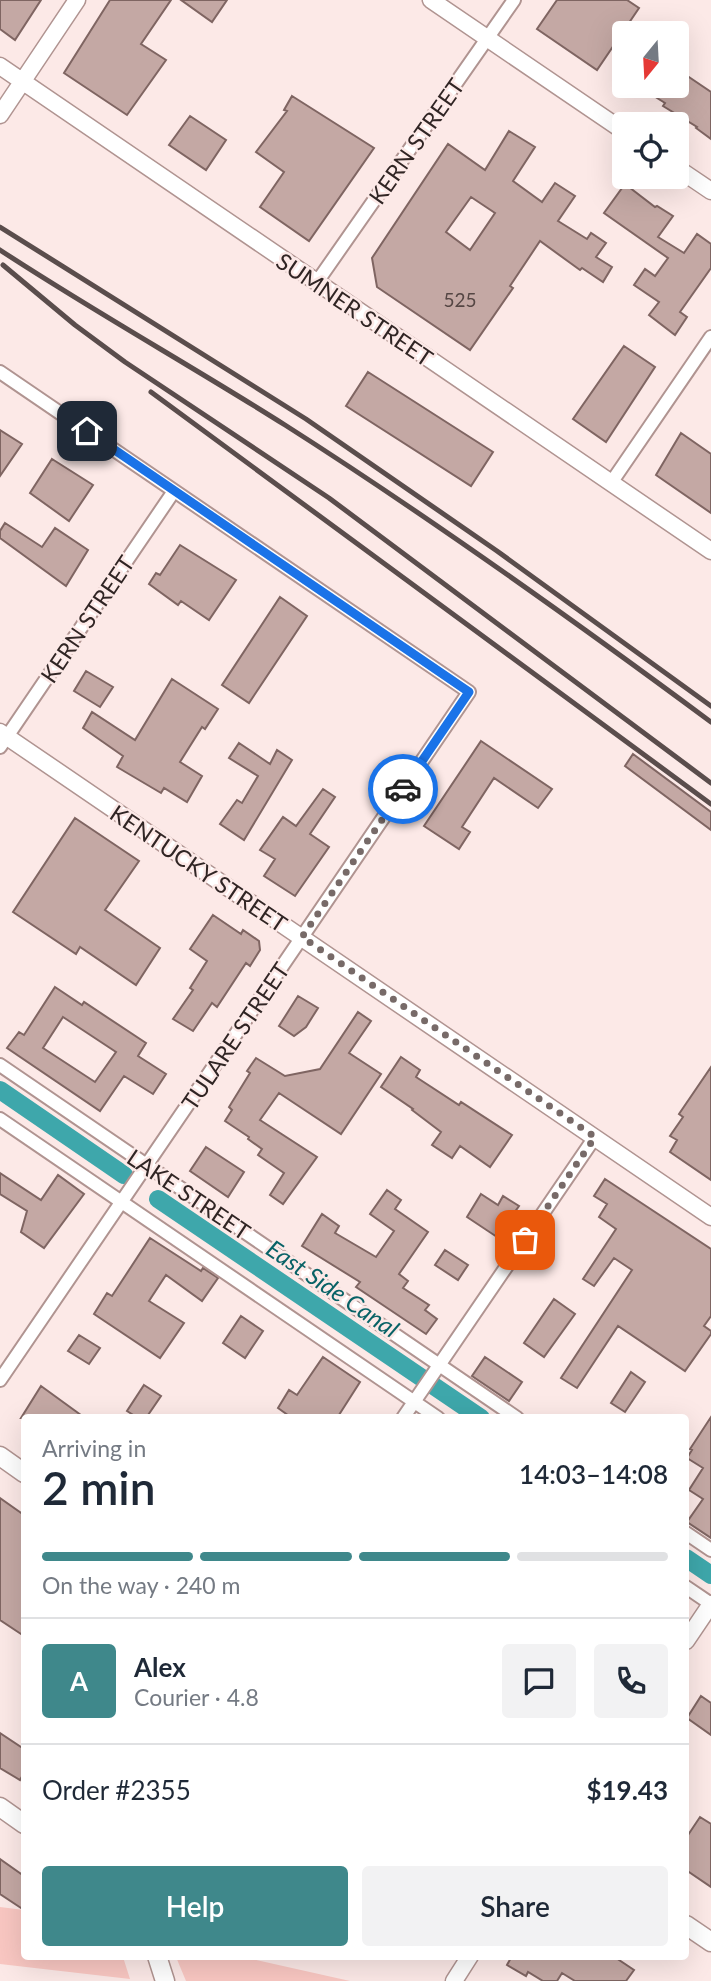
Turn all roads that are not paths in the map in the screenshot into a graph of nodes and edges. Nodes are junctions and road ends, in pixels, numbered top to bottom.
1 (77, 0) edge
2 (431, 0) edge
3 (514, 0) edge
4 (487, 39) junction
5 (0, 66) edge
6 (22, 81) junction
7 (0, 115) edge
8 (612, 123) edge
9 (689, 176) edge
10 (711, 191) edge
11 (317, 282) junction
12 (711, 337) edge
13 (0, 372) edge
14 (611, 483) junction
15 (174, 491) junction
16 (711, 551) edge
17 (2, 738) edge
18 (302, 937) junction
19 (0, 1065) edge
20 (0, 1119) edge
21 (595, 1137) junction
22 (147, 1165) junction
23 (121, 1202) junction
24 (711, 1217) edge
25 (439, 1364) junction
26 (0, 1380) edge
27 (414, 1401) junction
28 (406, 1414) edge
29 (432, 1414) edge
30 (511, 1414) edge
31 (0, 1456) edge
32 (21, 1471) edge
33 (689, 1535) edge
34 (711, 1550) edge
35 (689, 1589) edge
36 (711, 1604) edge
37 (689, 1637) edge
38 (0, 1807) edge
39 (21, 1822) edge
40 (689, 1927) edge
41 (711, 1942) edge
42 (158, 1960) edge
43 (466, 1960) edge
44 (165, 1981) edge
45 (454, 1981) edge

1 - 6 street
2 - 4 street
3 - 4 street, KERN STREET
4 - 8 street
4 - 11 street, KERN STREET
5 - 6 street, SUMNER STREET
6 - 7 street
6 - 11 street, SUMNER STREET
9 - 10 street
11 - 14 street, SUMNER STREET
12 - 14 street
13 - 15 street
14 - 16 street, SUMNER STREET
15 - 17 street, KERN STREET
15 - 18 street, TULARE STREET
17 - 18 street, KENTUCKY STREET
18 - 21 street, KENTUCKY STREET
18 - 22 street, TULARE STREET
19 - 22 street, LAKE STREET
20 - 23 street, LAKE STREET
21 - 24 street, KENTUCKY STREET
21 - 25 street
22 - 23 street, TULARE STREET
22 - 25 street, LAKE STREET
23 - 26 street, TULARE STREET
23 - 27 street, LAKE STREET
25 - 27 street
25 - 30 street, LAKE STREET
27 - 28 street
27 - 29 street, LAKE STREET
31 - 32 main road
33 - 34 street
35 - 36 street
36 - 37 street
38 - 39 main road
40 - 41 main road
42 - 44 main road
43 - 45 street

